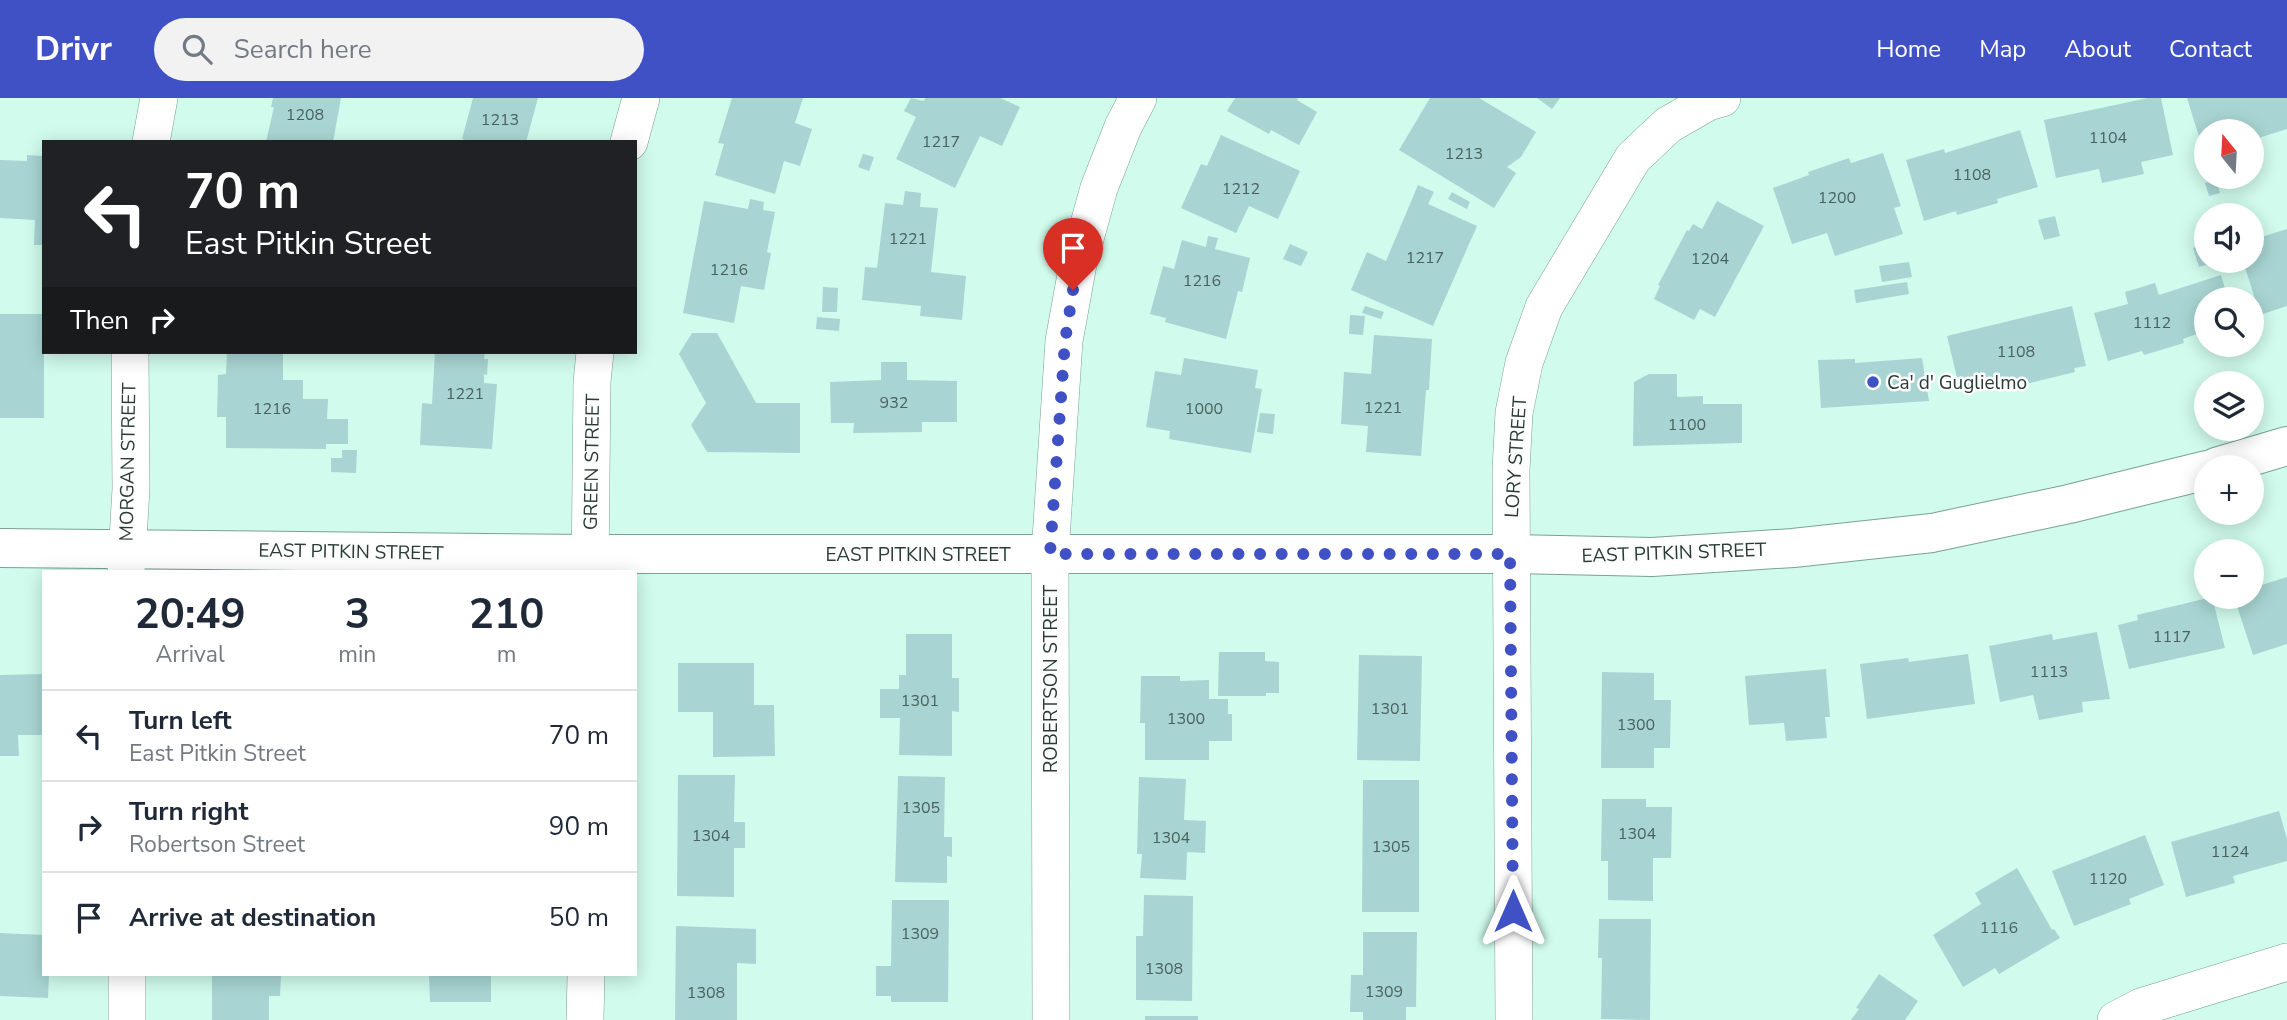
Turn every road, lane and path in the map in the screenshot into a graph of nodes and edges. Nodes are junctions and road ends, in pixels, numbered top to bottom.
1 (159, 98) edge
2 (641, 98) edge
3 (1138, 98) edge
4 (1722, 98) edge
5 (151, 140) edge
6 (630, 140) edge
7 (130, 354) edge
8 (595, 354) edge
9 (2287, 446) edge
10 (2257, 455) edge
11 (2194, 473) edge
12 (0, 548) edge
13 (1050, 554) junction
14 (1510, 554) junction
15 (126, 560) edge
16 (590, 563) edge
17 (2287, 962) edge
18 (127, 976) edge
19 (586, 976) edge
20 (127, 1020) edge
21 (585, 1020) edge
22 (1051, 1020) edge
23 (1514, 1020) edge
24 (2116, 1020) edge

1 - 5 street
2 - 6 street
3 - 13 street, ROBERTSON STREET
4 - 14 street, LORY STREET
7 - 15 street, MORGAN STREET
8 - 16 street, GREEN STREET
9 - 10 street
11 - 14 street, EAST PITKIN STREET
12 - 15 street, EAST PITKIN STREET
13 - 14 street, EAST PITKIN STREET
13 - 16 street, EAST PITKIN STREET
13 - 22 street, ROBERTSON STREET
14 - 23 street, LORY STREET
15 - 16 street, EAST PITKIN STREET
17 - 24 street
18 - 20 street
19 - 21 street

